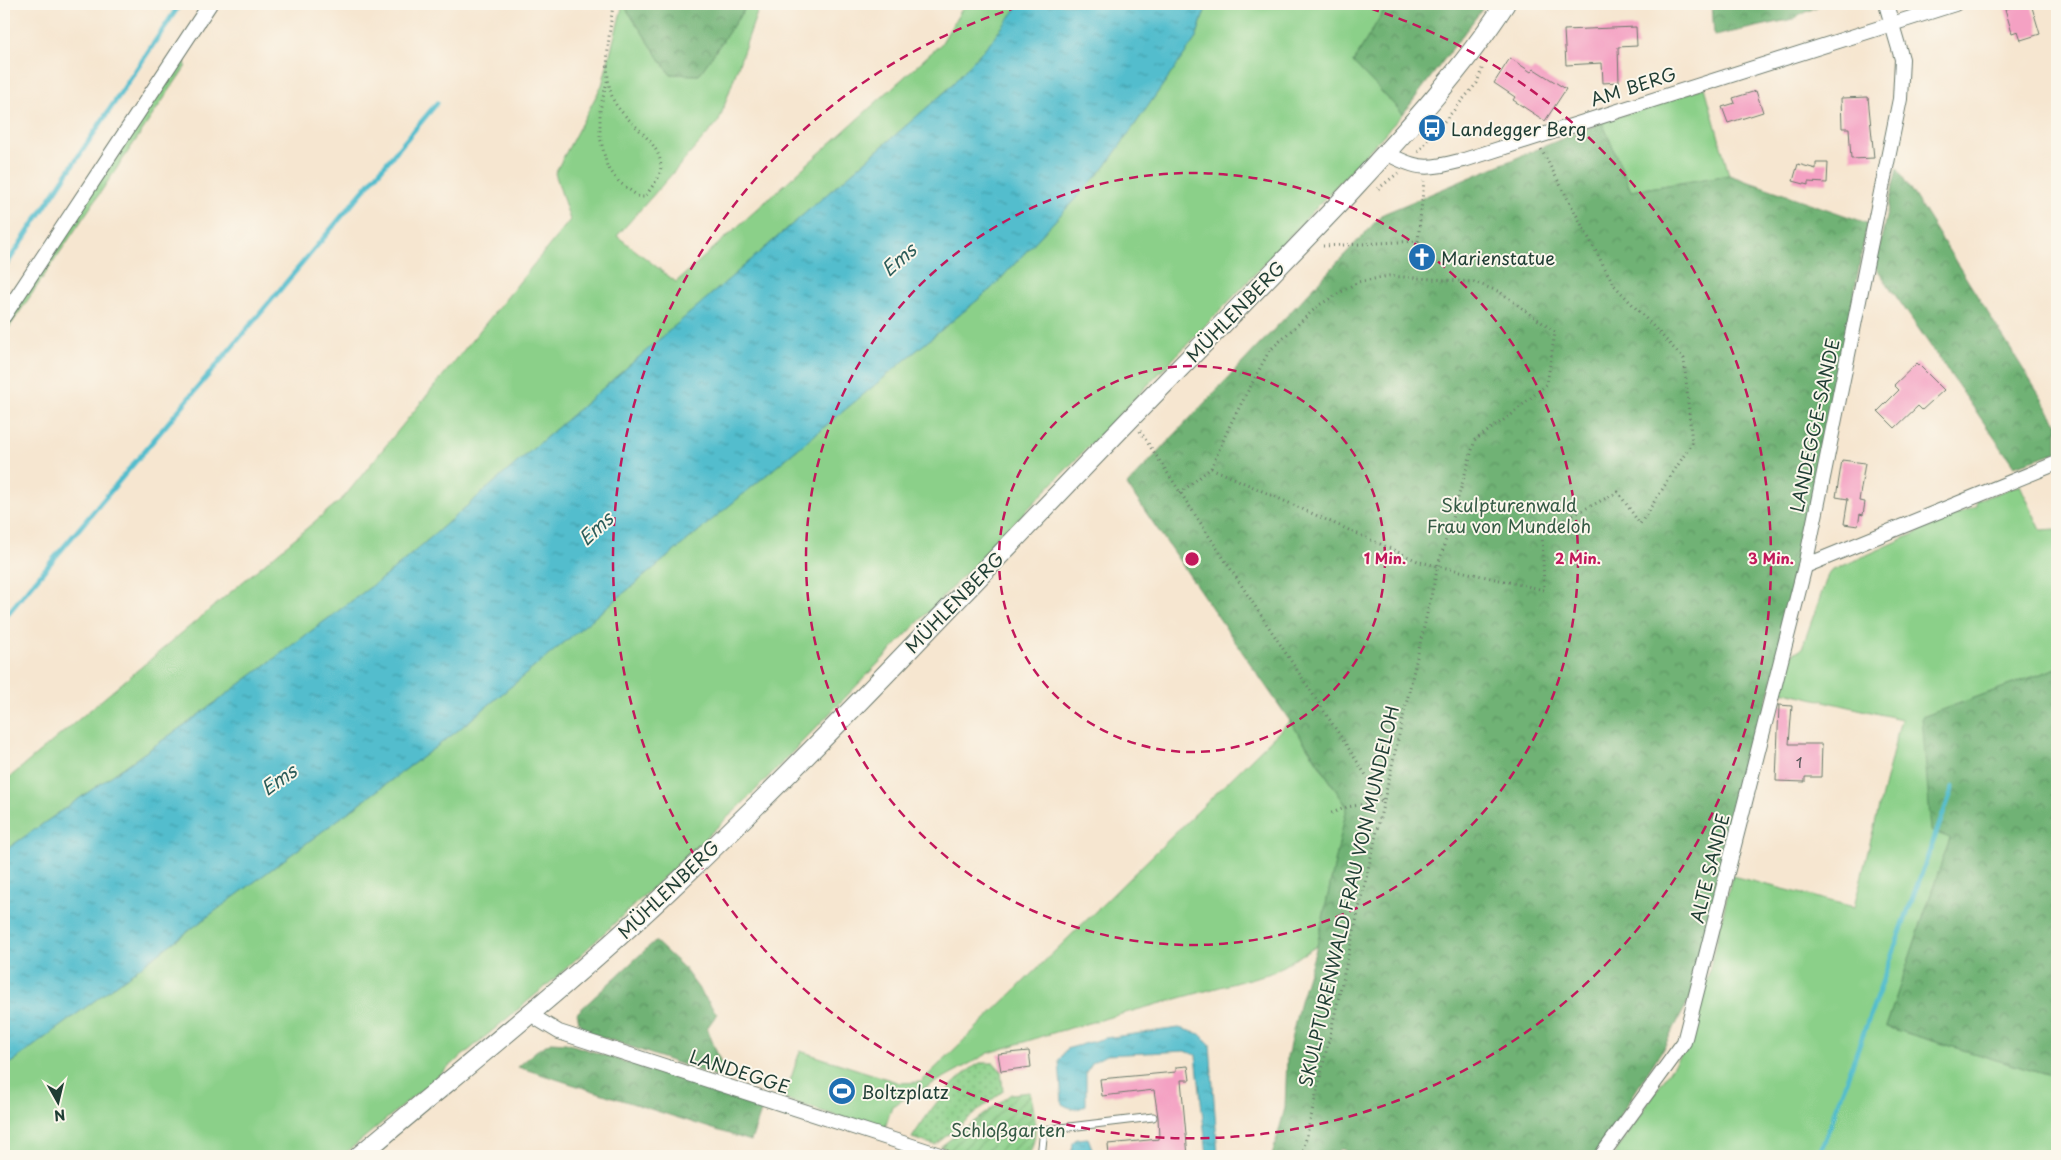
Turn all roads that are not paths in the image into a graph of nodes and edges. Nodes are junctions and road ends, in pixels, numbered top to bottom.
1 (210, 4) edge
2 (1505, 4) edge
3 (1886, 4) edge
4 (1955, 4) edge
5 (1891, 23) junction
6 (1386, 153) junction
7 (4, 316) edge
8 (2057, 463) edge
9 (1804, 566) junction
10 (532, 1011) junction
11 (1153, 1117) dead end
12 (359, 1156) edge
13 (943, 1156) edge
14 (1041, 1156) edge
15 (1601, 1156) edge

1 - 7 street
2 - 6 main road, MÜHLENBERG
3 - 5 street, LANDEGGE-SANDE
4 - 5 street
5 - 6 street, AM BERG
5 - 9 street, LANDEGGE-SANDE
6 - 10 main road, MÜHLENBERG
8 - 9 street
9 - 15 street, ALTE SANDE
10 - 12 main road, MÜHLENBERG
10 - 13 street, LANDEGGE
11 - 14 lane

